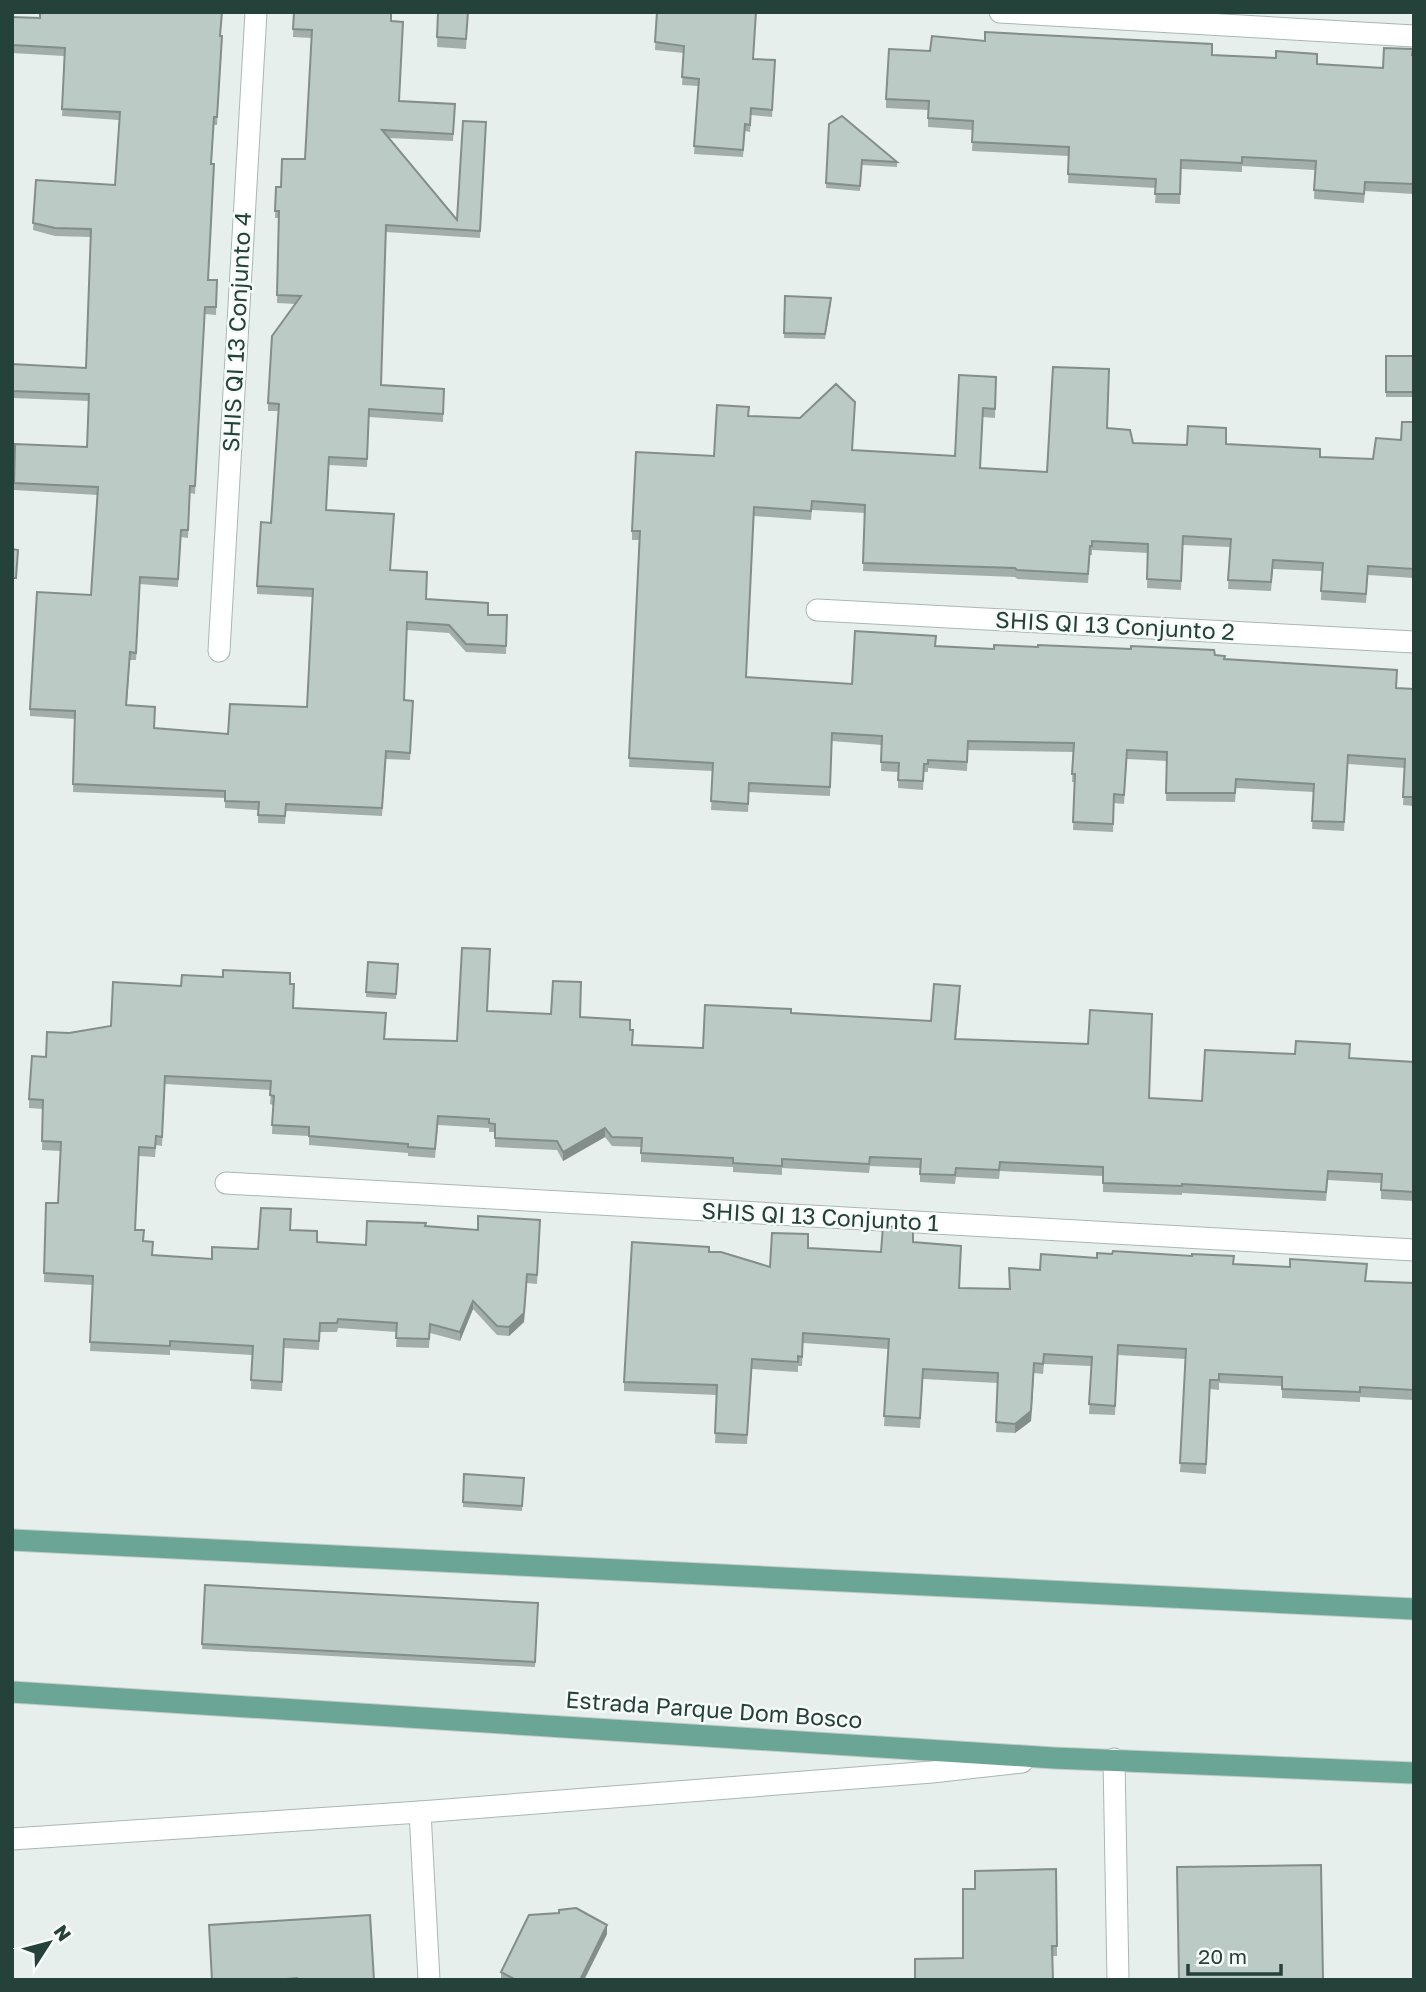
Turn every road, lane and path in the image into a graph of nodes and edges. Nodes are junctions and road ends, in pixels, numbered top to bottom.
1 (256, 12) edge
2 (999, 12) edge
3 (1414, 36) edge
4 (817, 610) dead end
5 (1414, 642) edge
6 (219, 651) dead end
7 (226, 1183) dead end
8 (1414, 1250) edge
9 (12, 1540) edge
10 (1414, 1609) edge
11 (12, 1692) edge
12 (1054, 1758) junction
13 (1114, 1759) junction
14 (1414, 1773) edge
15 (420, 1812) junction
16 (12, 1839) edge
17 (429, 1980) edge
18 (1118, 1980) edge

1 - 6 street, SHIS QI 13 Conjunto 4
2 - 3 street
4 - 5 street, SHIS QI 13 Conjunto 2
7 - 8 street, SHIS QI 13 Conjunto 1
9 - 10 main road
11 - 12 main road, Estrada Parque Dom Bosco
12 - 13 main road, Estrada Parque Dom Bosco
12 - 15 street
13 - 14 main road, Estrada Parque Dom Bosco
13 - 18 street
15 - 16 street
15 - 17 street

